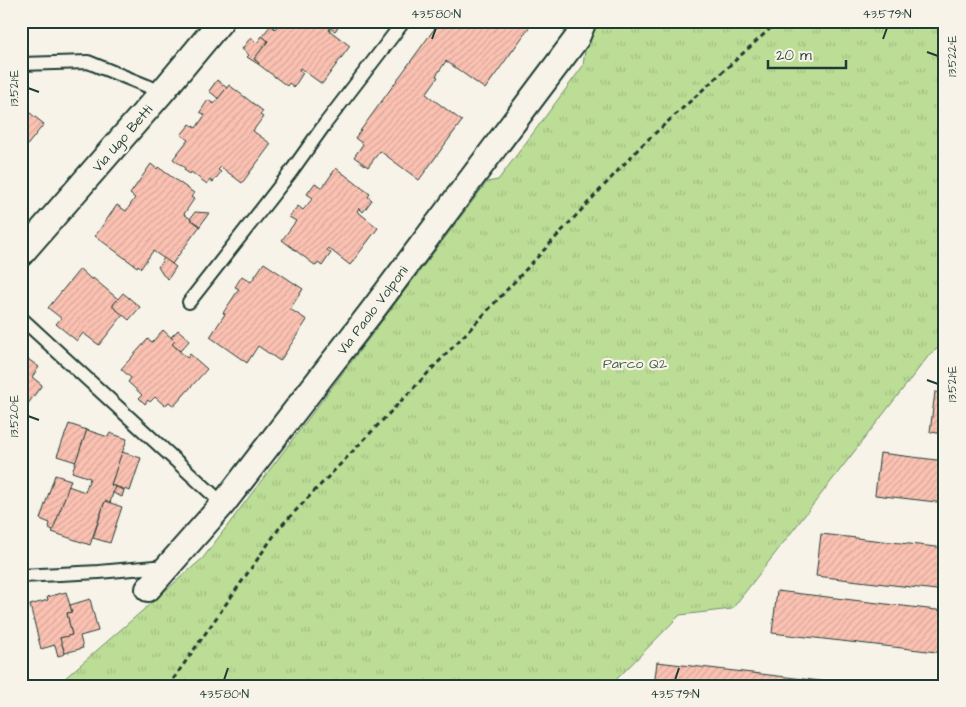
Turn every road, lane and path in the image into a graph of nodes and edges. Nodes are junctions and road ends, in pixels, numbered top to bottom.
1 (221, 21) edge
2 (404, 21) edge
3 (584, 21) edge
4 (762, 21) edge
5 (814, 21) edge
6 (773, 26) junction
7 (21, 64) edge
8 (162, 92) junction
9 (21, 254) edge
10 (189, 302) dead end
11 (21, 318) edge
12 (223, 504) junction
13 (169, 566) junction
14 (21, 576) edge
15 (148, 589) dead end
16 (167, 686) edge

1 - 8 street, Via Ugo Betti
2 - 10 lane
3 - 12 street, Via Paolo Volponi
4 - 6 path
5 - 6 path
6 - 16 path
7 - 8 lane
8 - 9 street, Via Ugo Betti
11 - 12 lane
12 - 13 street, Via Paolo Volponi
13 - 14 lane
13 - 15 street, Via Paolo Volponi

